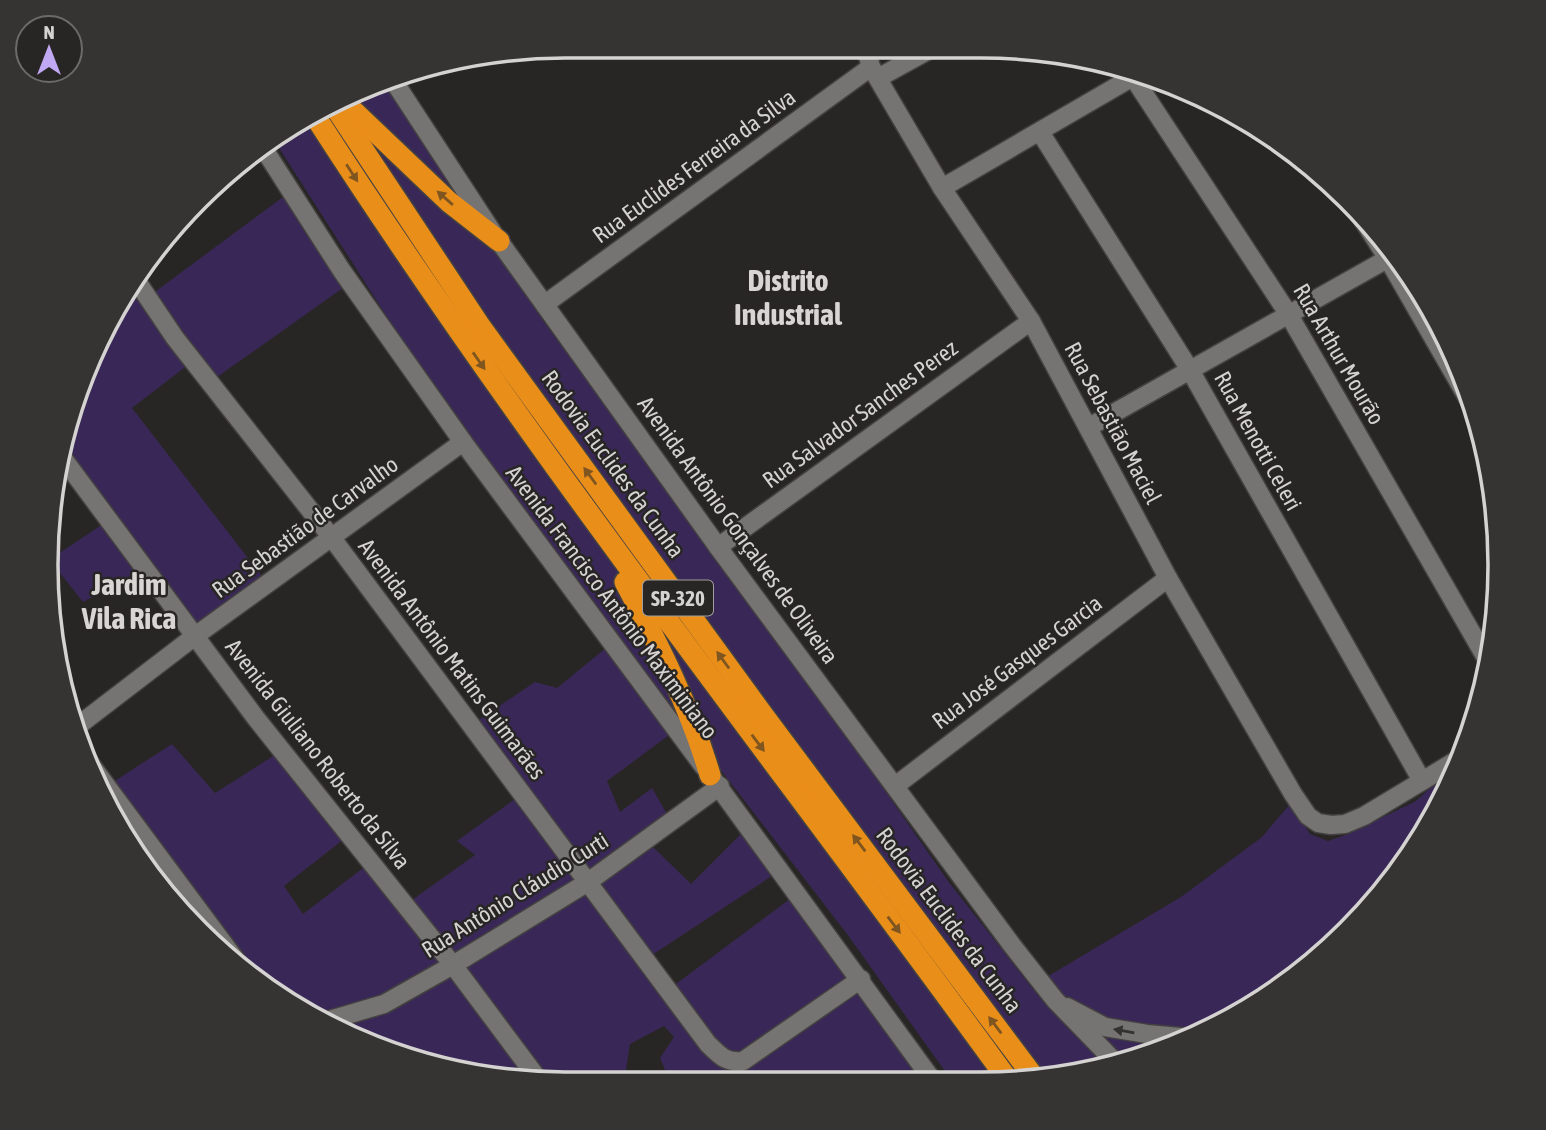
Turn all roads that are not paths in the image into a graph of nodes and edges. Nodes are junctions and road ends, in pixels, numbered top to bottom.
1 (869, 58) edge
2 (909, 58) edge
3 (875, 73) junction
4 (1128, 80) edge
5 (1142, 84) edge
6 (397, 87) edge
7 (348, 107) edge
8 (338, 112) edge
9 (319, 122) edge
10 (1040, 132) junction
11 (267, 155) edge
12 (942, 188) junction
13 (499, 241) junction
14 (1386, 260) edge
15 (141, 287) edge
16 (545, 304) junction
17 (1289, 315) junction
18 (1031, 321) junction
19 (1190, 370) junction
20 (1089, 427) junction
21 (463, 442) junction
22 (67, 464) edge
23 (332, 538) junction
24 (606, 538) junction
25 (718, 547) junction
26 (1168, 578) junction
27 (195, 636) junction
28 (1481, 649) edge
29 (83, 722) edge
30 (1447, 766) edge
31 (715, 780) junction
32 (1422, 781) junction
33 (895, 786) junction
34 (112, 792) edge
35 (588, 882) junction
36 (215, 932) edge
37 (453, 965) junction
38 (861, 979) junction
39 (1055, 1000) junction
40 (338, 1018) edge
41 (1169, 1036) edge
42 (1109, 1056) edge
43 (1028, 1070) edge
44 (532, 1071) edge
45 (1002, 1071) edge
46 (927, 1072) edge

1 - 3 street, Rua Sebastião Maciel
2 - 3 street, Rua Euclides Ferreira da Silva
3 - 12 street, Rua Sebastião Maciel
3 - 16 street, Rua Euclides Ferreira da Silva
4 - 10 street
5 - 17 street, Rua Arthur Mourão
6 - 13 street, Avenida Antônio Gonçalves de Oliveira
13 -> 7 highway
43 -> 8 highway, Rodovia Euclides da Cunha / SP-320
9 -> 24 highway, Rodovia Euclides da Cunha / SP-320
10 - 12 street
10 - 19 street, Rua Menotti Celeri
11 - 21 street, Avenida Francisco Antônio Maximiniano
12 - 18 street, Rua Sebastião Maciel
13 - 16 street, Avenida Antônio Gonçalves de Oliveira
14 - 17 street
15 - 23 street, Avenida Antônio Matins Guimarães
16 - 25 street, Avenida Antônio Gonçalves de Oliveira
17 - 19 street
17 - 28 street, Rua Arthur Mourão
18 - 20 street, Rua Sebastião Maciel
18 - 25 street, Rua Salvador Sanches Perez
19 - 20 street
19 - 32 street, Rua Menotti Celeri
20 - 26 street, Rua Sebastião Maciel
21 - 23 street, Rua Sebastião de Carvalho
21 - 31 street, Avenida Francisco Antônio Maximiniano
22 - 27 street, Avenida Giuliano Roberto da Silva
23 - 27 street, Rua Sebastião de Carvalho
23 - 35 street, Avenida Antônio Matins Guimarães
24 - 31 highway
24 -> 45 highway, Rodovia Euclides da Cunha / SP-320
25 - 33 street, Avenida Antônio Gonçalves de Oliveira
26 - 32 street, Rua Sebastião Maciel
26 - 33 street, Rua José Gasques Garcia
27 - 29 street, Rua Sebastião de Carvalho
27 - 37 street, Avenida Giuliano Roberto da Silva
30 - 32 street
31 - 35 street, Rua Antônio Cláudio Curti
31 - 38 street, Avenida Francisco Antônio Maximiniano
33 - 39 street, Avenida Antônio Gonçalves de Oliveira
34 - 36 street
35 - 37 street, Rua Antônio Cláudio Curti
35 - 38 street, Avenida Antônio Matins Guimarães
37 - 40 street, Rua Antônio Cláudio Curti
37 - 44 street, Avenida Giuliano Roberto da Silva
38 - 46 street, Avenida Francisco Antônio Maximiniano
41 -> 39 street, Avenida Antônio Gonçalves de Oliveira
39 - 42 street, Avenida Antônio Gonçalves de Oliveira

